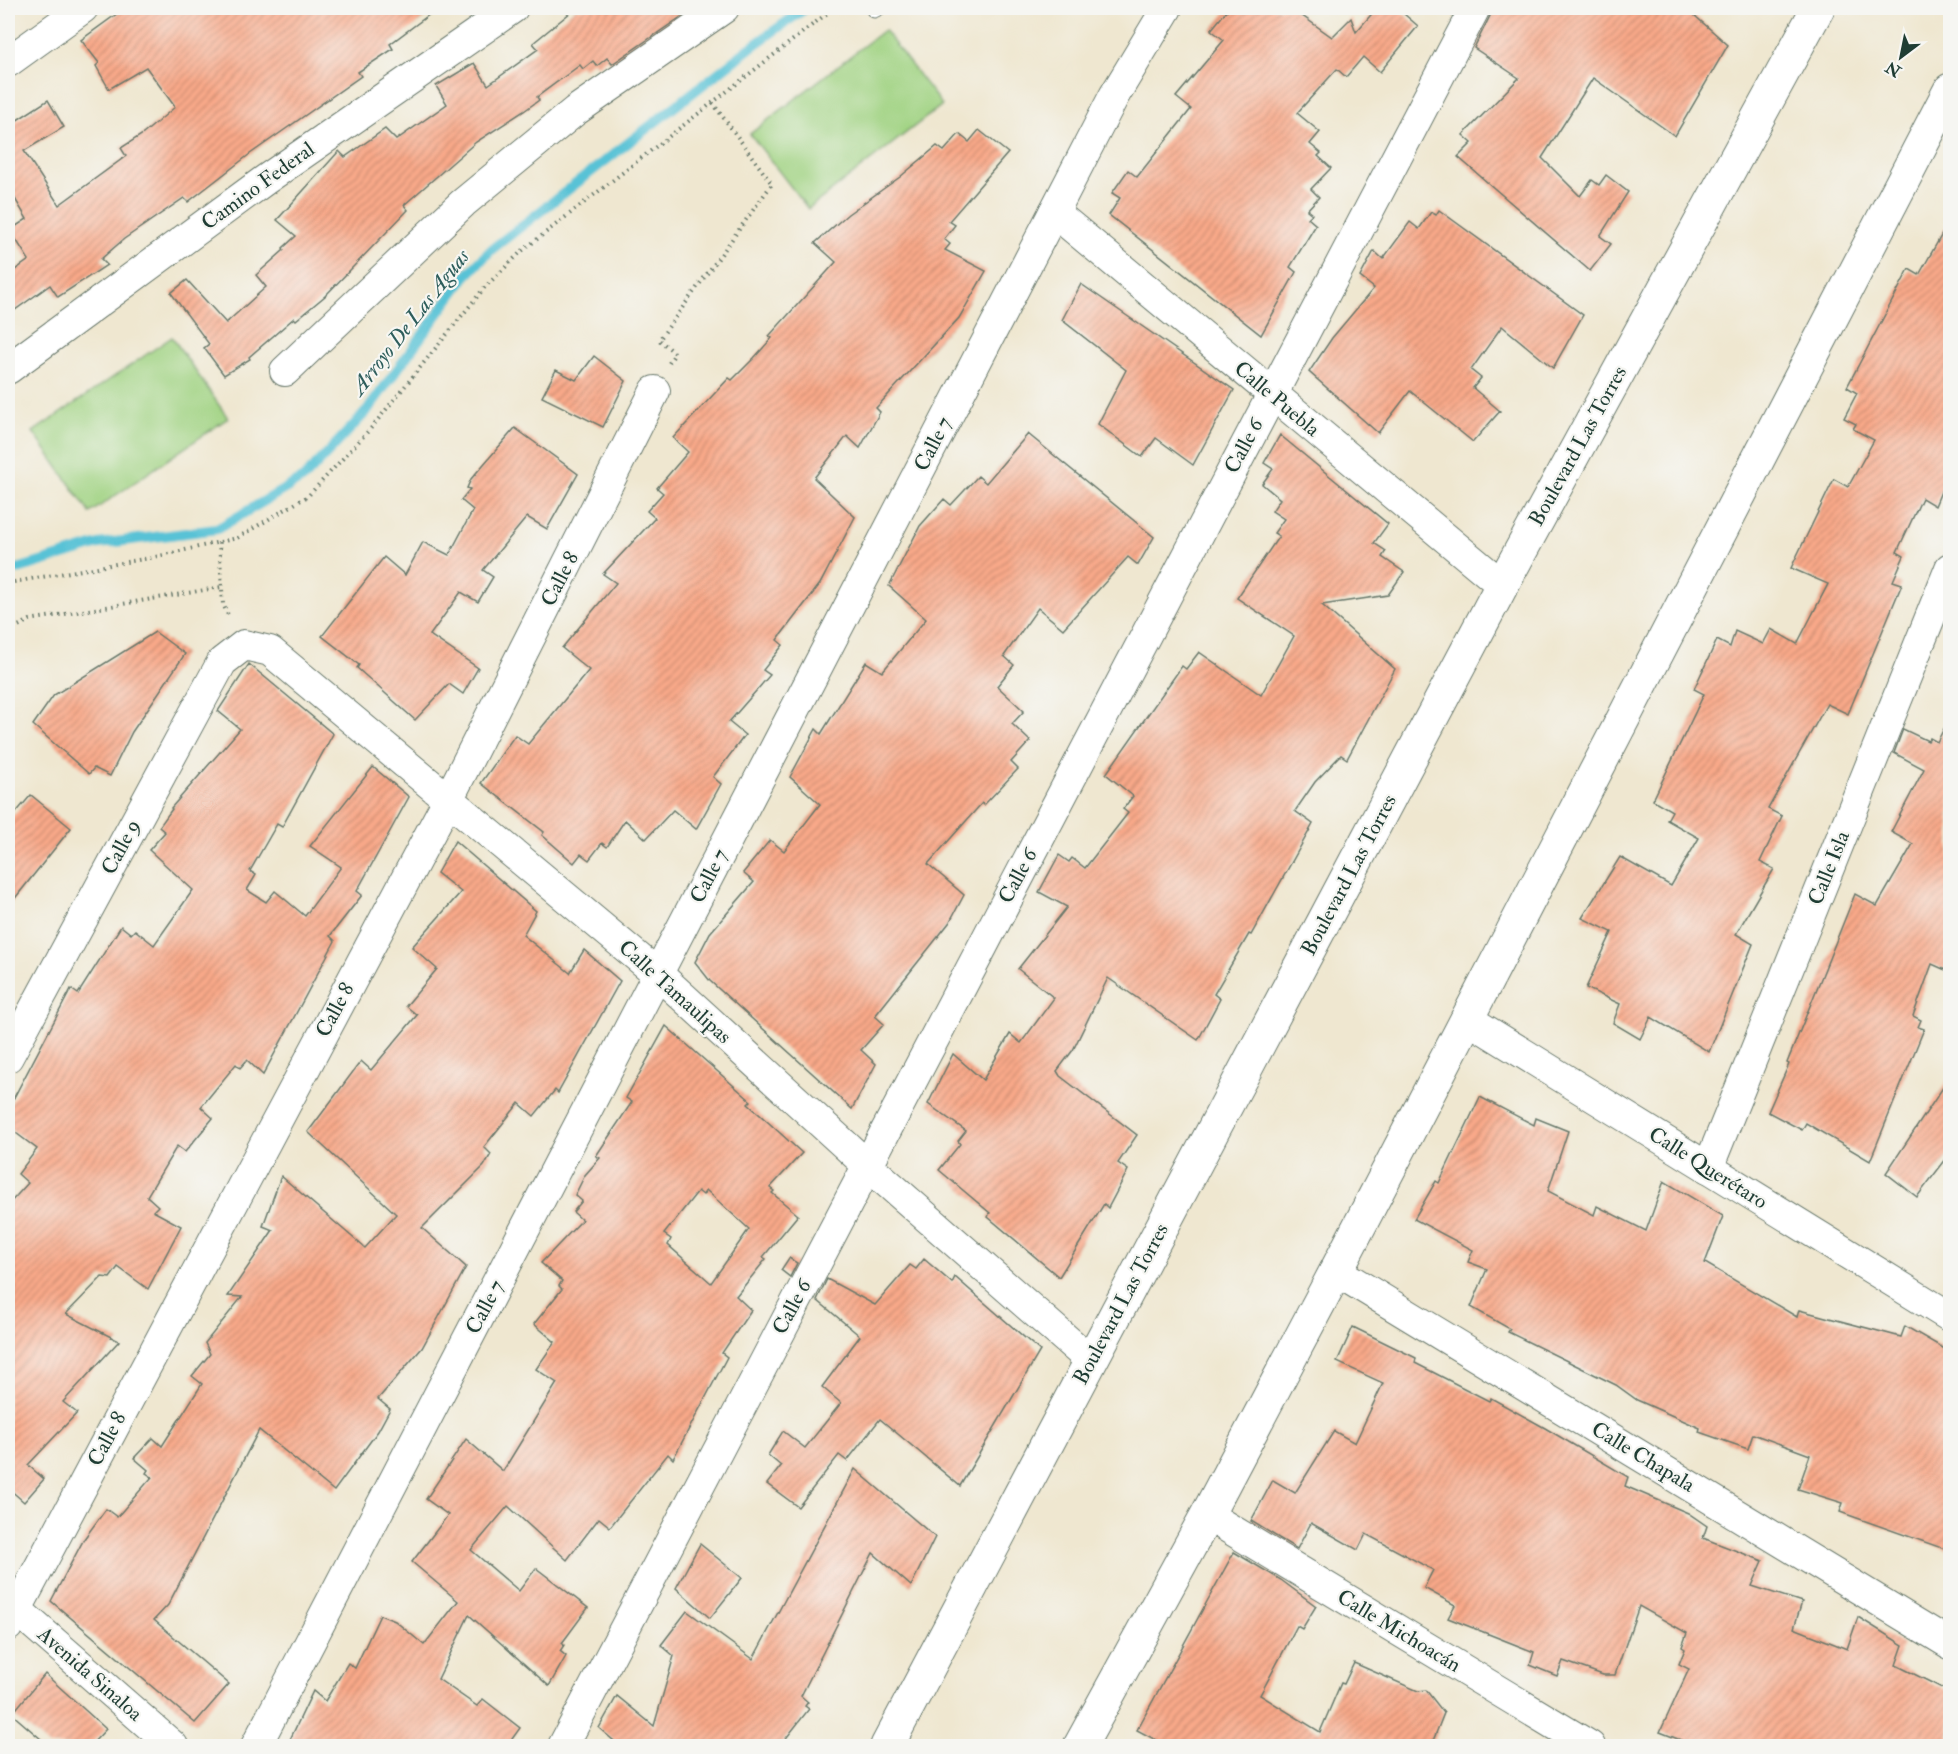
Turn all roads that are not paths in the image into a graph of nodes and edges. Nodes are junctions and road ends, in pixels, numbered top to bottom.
1 (83, 8) edge
2 (513, 8) edge
3 (724, 8) edge
4 (1167, 8) edge
5 (1475, 8) edge
6 (1818, 8) edge
7 (8, 62) edge
8 (1950, 90) edge
9 (1054, 212) junction
10 (8, 369) edge
11 (285, 371) dead end
12 (655, 391) road end
13 (1271, 394) junction
14 (1950, 568) edge
15 (1502, 585) junction
16 (244, 645) joint
17 (449, 798) junction
18 (658, 974) junction
19 (1466, 1018) junction
20 (8, 1057) edge
21 (867, 1164) junction
22 (1708, 1168) junction
23 (1336, 1271) junction
24 (1950, 1317) edge
25 (1091, 1361) junction
26 (1207, 1515) junction
27 (10, 1612) edge
28 (1950, 1644) edge
29 (173, 1746) edge
30 (256, 1746) edge
31 (563, 1746) edge
32 (887, 1746) edge
33 (1080, 1746) edge
34 (1590, 1746) edge

1 - 7 street
2 - 10 street, Camino Federal
3 - 11 street
4 - 9 street, Calle 7
5 - 13 street, Calle 6
6 - 15 main road, Boulevard Las Torres
8 - 19 main road
9 - 13 street, Calle Puebla
9 - 18 street, Calle 7
12 - 17 street, Calle 8
13 - 15 street, Calle Puebla
13 - 21 street, Calle 6
14 - 22 street, Calle Isla
15 - 25 main road, Boulevard Las Torres
16 - 17 street, Calle Tamaulipas
16 - 20 street, Calle 9
17 - 18 street, Calle Tamaulipas
17 - 27 street, Calle 8
18 - 21 street, Calle Tamaulipas
18 - 30 street, Calle 7
19 - 22 street, Calle Querétaro
19 - 23 main road
21 - 25 street, Calle Tamaulipas
21 - 31 street, Calle 6
22 - 24 street, Calle Querétaro
23 - 26 main road
23 - 28 street, Calle Chapala
25 - 32 main road, Boulevard Las Torres
26 - 33 main road
26 - 34 street, Calle Michoacán
27 - 29 street, Avenida Sinaloa

